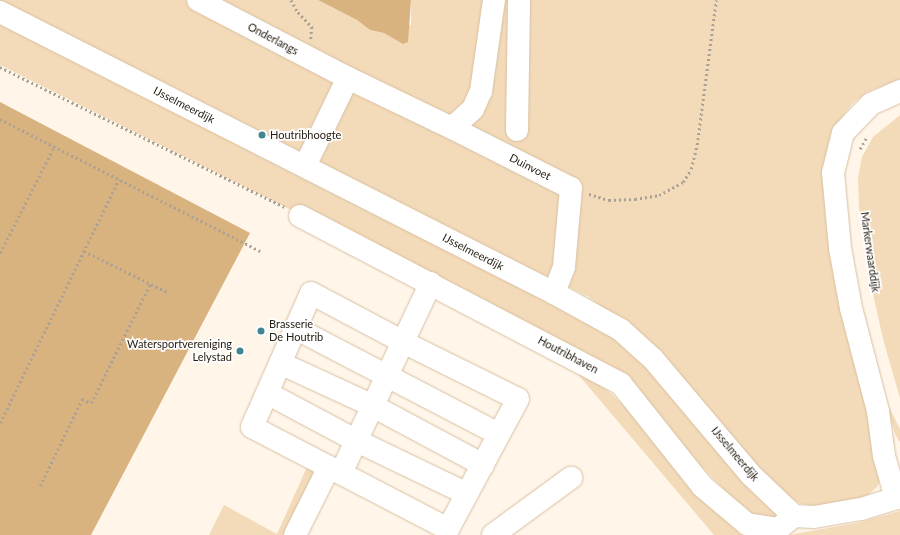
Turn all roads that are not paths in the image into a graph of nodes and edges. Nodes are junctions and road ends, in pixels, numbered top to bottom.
1 (494, 0) edge
2 (519, 0) edge
3 (208, 2) edge
4 (0, 12) edge
5 (485, 74) junction
6 (519, 75) junction
7 (348, 78) junction
8 (900, 91) edge
9 (452, 128) junction
10 (517, 130) dead end
11 (305, 166) junction
12 (300, 216) road end
13 (431, 283) junction
14 (554, 293) junction
15 (295, 328) junction
16 (403, 342) junction
17 (280, 363) junction
18 (388, 374) junction
19 (267, 393) junction
20 (373, 406) junction
21 (878, 411) junction
22 (499, 434) junction
23 (357, 441) junction
24 (900, 456) edge
25 (483, 465) junction
26 (335, 470) junction
27 (571, 478) dead end
28 (467, 494) junction
29 (898, 497) edge
30 (794, 516) junction
31 (454, 532) edge
32 (295, 535) edge
33 (493, 535) edge

1 - 5 street
2 - 6 street
3 - 7 street, Onderlangs
4 - 11 street, IJsselmeerdijk
5 - 6 street
5 - 9 street
6 - 10 street
7 - 9 street, Onderlangs
7 - 11 street
8 - 21 street
9 - 14 street, Duinvoet
11 - 14 street, IJsselmeerdijk
12 - 13 street, Houtribhaven
13 - 16 street
13 - 30 street, Houtribhaven
14 - 30 street, IJsselmeerdijk
15 - 16 street
15 - 17 street
15 - 18 street
16 - 18 street
16 - 22 street
17 - 19 street
17 - 20 street
18 - 20 street
18 - 22 street
19 - 23 street
19 - 26 street
20 - 23 street
20 - 25 street
21 - 24 street
21 - 29 street
22 - 25 street
23 - 26 street
23 - 28 street
25 - 28 street
26 - 31 street
26 - 32 street
27 - 33 street
28 - 31 street
29 - 30 street

